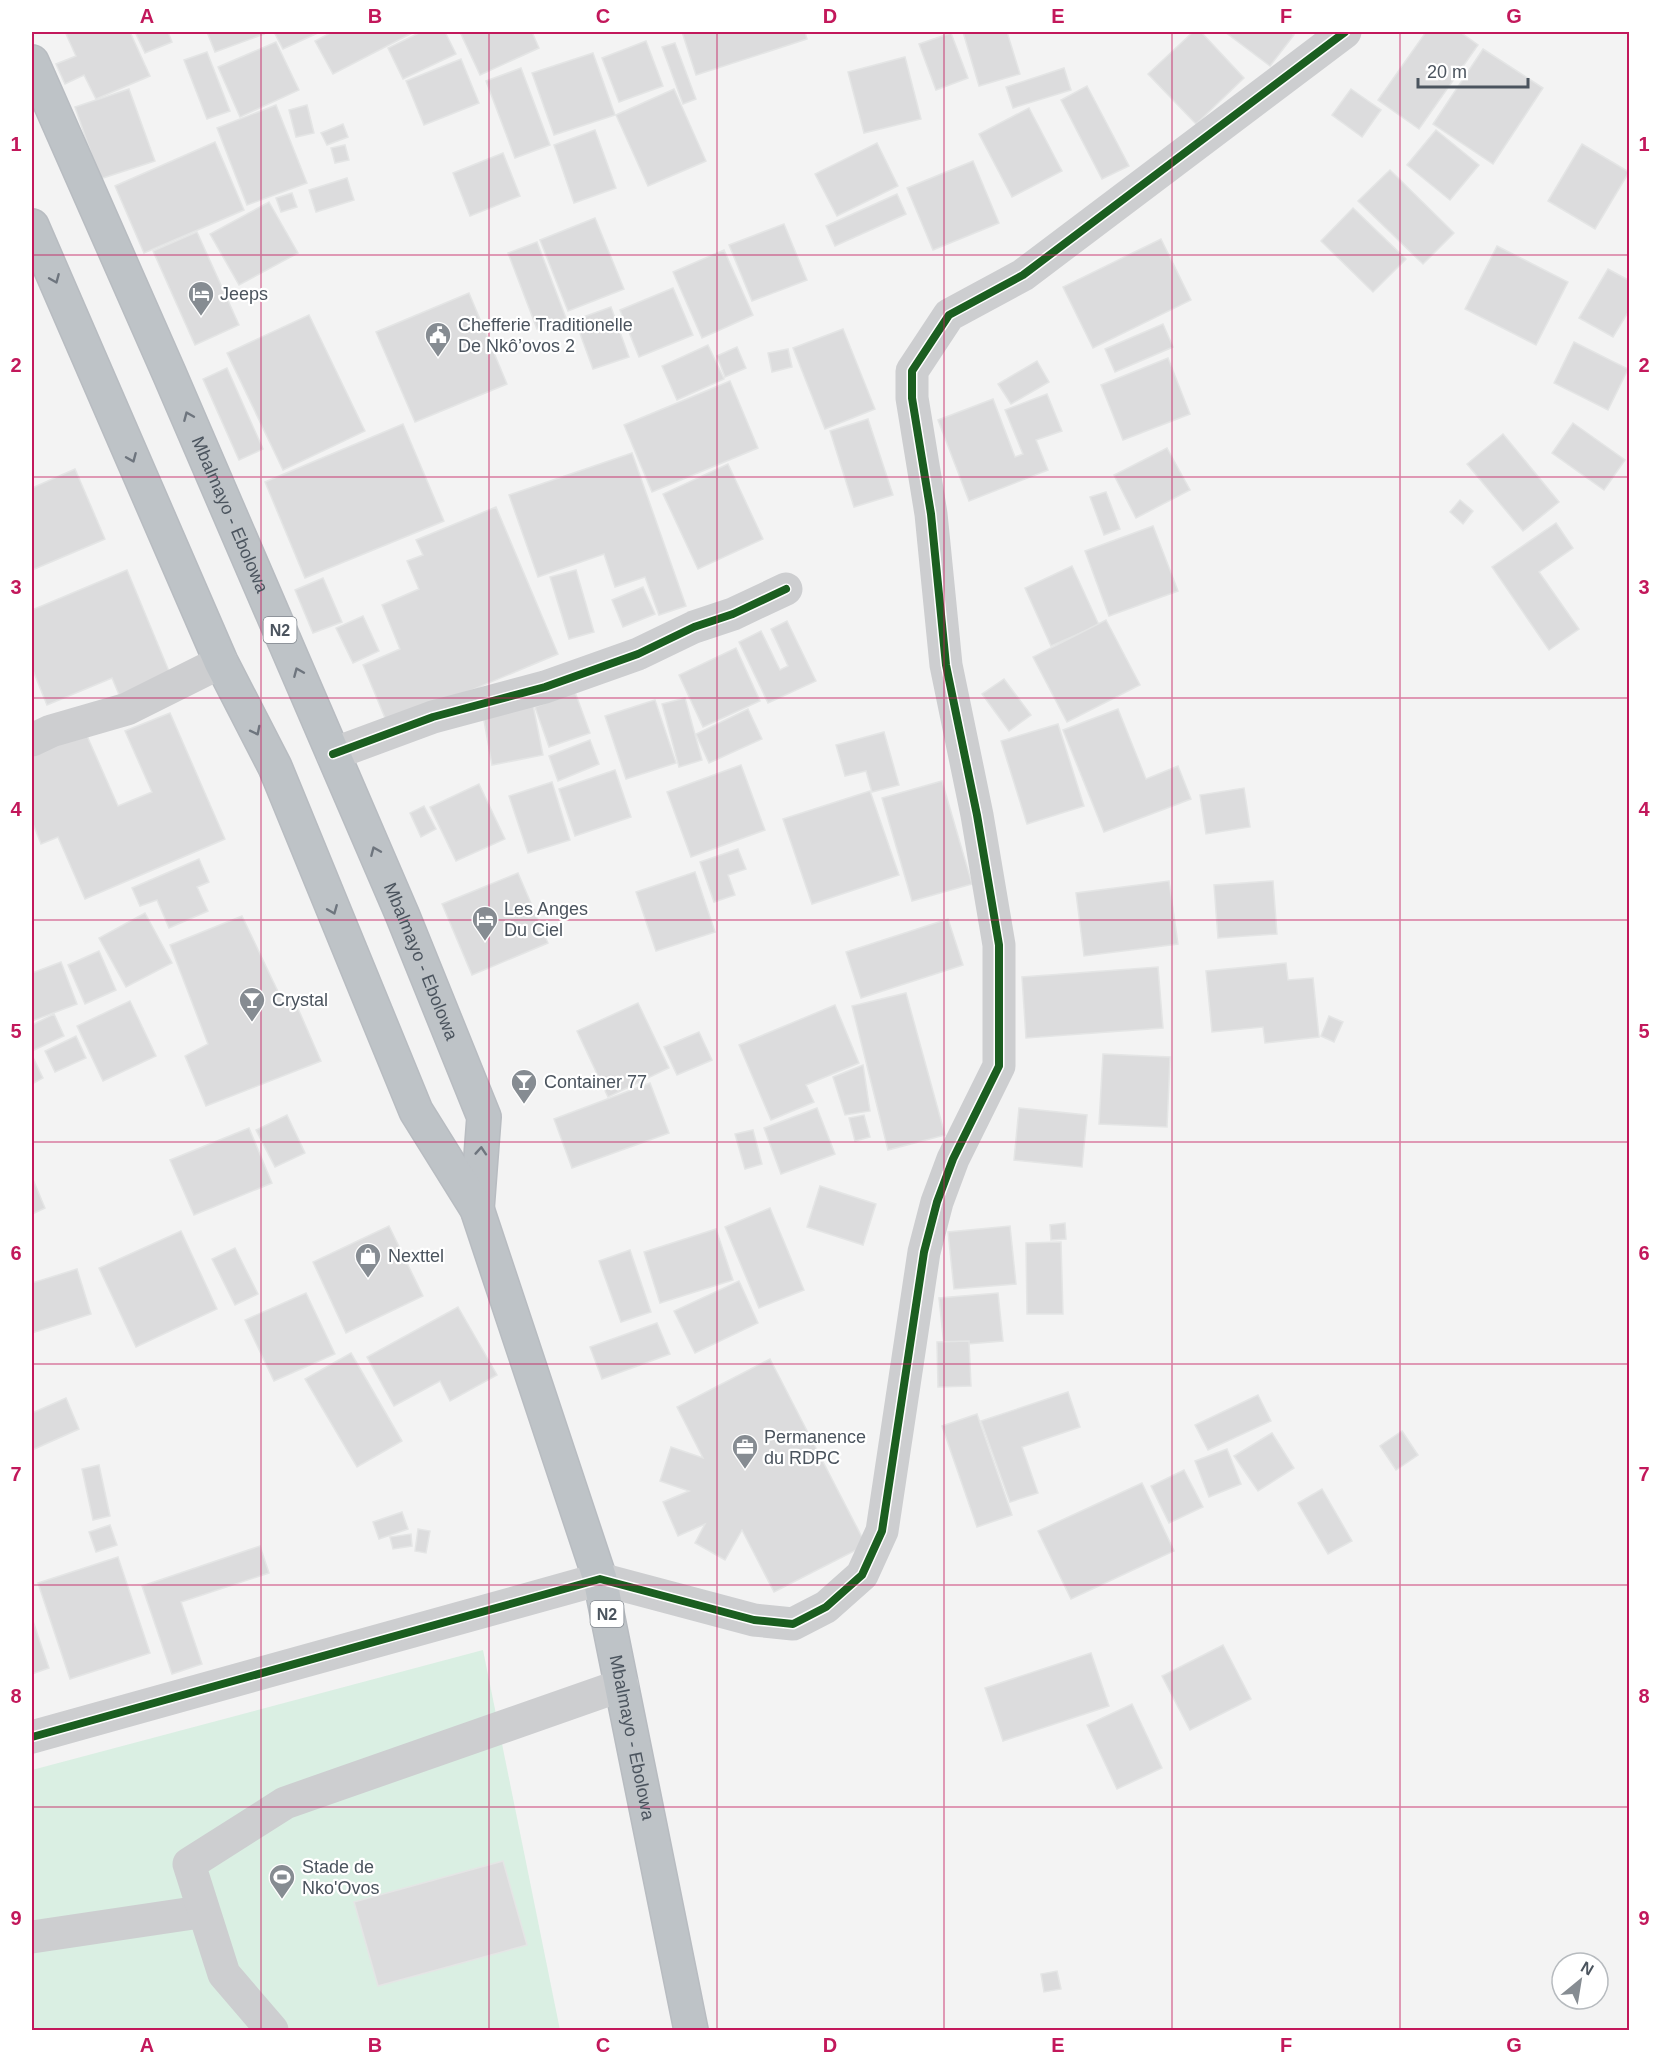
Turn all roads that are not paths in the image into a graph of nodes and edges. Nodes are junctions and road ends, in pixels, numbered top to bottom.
1 (1345, 32) edge
2 (32, 62) edge
3 (32, 226) edge
4 (786, 589) dead end
5 (221, 662) junction
6 (32, 740) edge
7 (333, 754) junction
8 (477, 1209) junction
9 (600, 1579) junction
10 (622, 1685) junction
11 (32, 1737) edge
12 (200, 1911) dead end
13 (32, 1937) edge
14 (272, 2031) edge
15 (691, 2031) edge

1 - 9 street
7 -> 2 highway, Mbalmayo - Ebolowa / N2
3 -> 5 highway, Mbalmayo - Ebolowa / N2
4 - 7 street
5 - 6 street
5 -> 8 highway, Mbalmayo - Ebolowa / N2
8 -> 7 highway, Mbalmayo - Ebolowa / N2
8 - 9 highway, Mbalmayo - Ebolowa / N2
9 - 10 highway, Mbalmayo - Ebolowa / N2
9 - 11 street
10 - 14 street
10 - 15 highway, Mbalmayo - Ebolowa / N2
12 - 13 street

